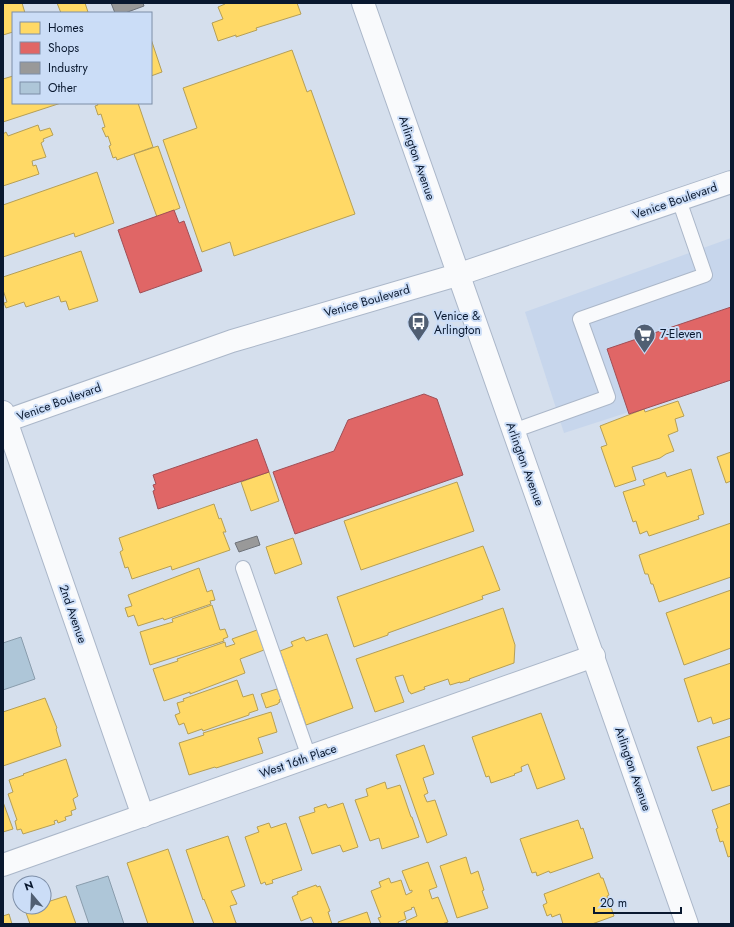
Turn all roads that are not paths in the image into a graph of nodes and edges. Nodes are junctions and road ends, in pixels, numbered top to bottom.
1 (363, 3) edge
2 (731, 182) edge
3 (678, 200) junction
4 (457, 275) junction
5 (4, 419) edge
6 (513, 430) junction
7 (243, 568) dead end
8 (594, 656) junction
9 (309, 757) junction
10 (143, 816) junction
11 (3, 865) edge
12 (687, 924) edge

1 - 4 main road, Arlington Avenue
2 - 3 main road, Venice Boulevard
3 - 4 main road, Venice Boulevard
3 - 6 lane
4 - 5 main road, Venice Boulevard
4 - 6 main road, Arlington Avenue
5 - 10 main road, 2nd Avenue
6 - 8 main road, Arlington Avenue
7 - 9 lane
8 - 9 main road, West 16th Place
8 - 12 main road, Arlington Avenue
9 - 10 main road, West 16th Place
10 - 11 main road, West 16th Place

